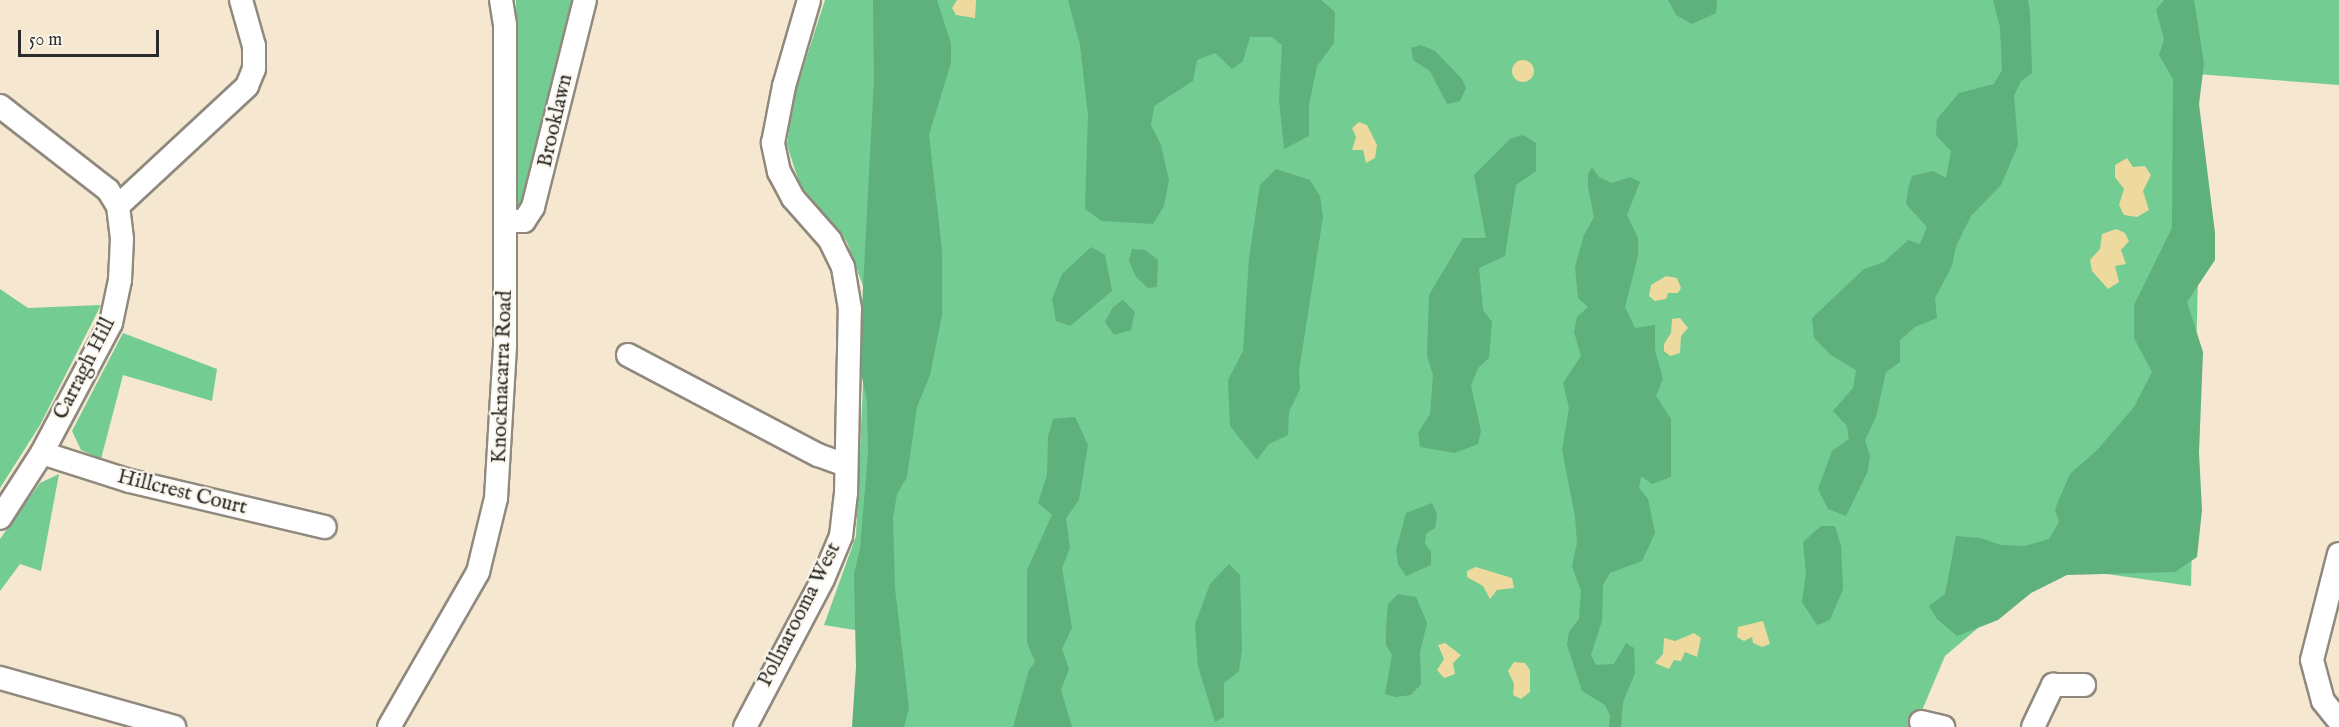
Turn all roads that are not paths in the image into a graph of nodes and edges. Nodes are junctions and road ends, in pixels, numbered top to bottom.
1 (241, 0) edge
2 (501, 0) edge
3 (585, 0) edge
4 (809, 0) edge
5 (0, 106) edge
6 (118, 206) junction
7 (506, 221) junction
8 (628, 355) dead end
9 (42, 453) junction
10 (846, 465) junction
11 (0, 518) edge
12 (325, 527) dead end
13 (2339, 554) edge
14 (0, 678) edge
15 (2084, 685) dead end
16 (2339, 721) edge
17 (1921, 722) dead end
18 (174, 727) edge
19 (389, 727) edge
20 (745, 727) edge
21 (1943, 727) edge
22 (2033, 727) edge

1 - 6 street
2 - 7 street, Knocknacarra Road
3 - 7 street, Brooklawn
4 - 10 street, Pollnarooma West
5 - 6 street
6 - 9 street, Carragh Hill
7 - 19 street, Knocknacarra Road
8 - 10 street
9 - 11 street, Carragh Hill
9 - 12 street, Hillcrest Court
10 - 20 street, Pollnarooma West
13 - 16 street
14 - 18 street
15 - 22 street
17 - 21 street

